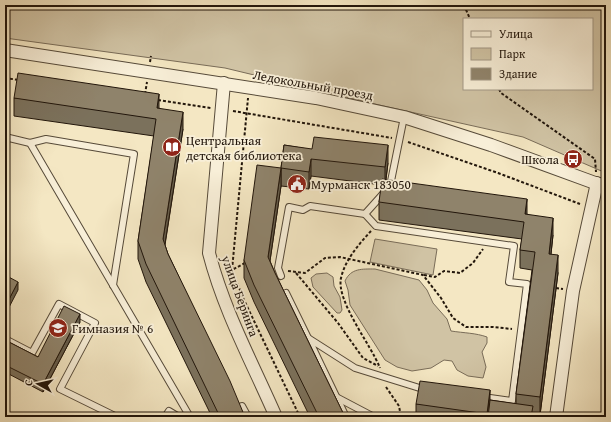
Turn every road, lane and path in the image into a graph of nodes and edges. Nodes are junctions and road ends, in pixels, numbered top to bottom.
1 (464, 5) edge
2 (470, 18) edge
3 (5, 50) edge
4 (5, 78) edge
5 (20, 80) edge
6 (224, 83) junction
7 (249, 87) junction
8 (500, 90) edge
9 (152, 99) edge
10 (222, 110) junction
11 (246, 112) junction
12 (404, 117) junction
13 (5, 137) edge
14 (400, 139) junction
15 (30, 143) junction
16 (601, 185) edge
17 (591, 208) junction
18 (365, 214) junction
19 (376, 226) junction
20 (490, 242) junction
21 (348, 259) junction
22 (246, 263) edge
23 (278, 268) junction
24 (232, 270) junction
25 (296, 273) junction
26 (423, 275) junction
27 (281, 276) dead end
28 (113, 285) junction
29 (286, 293) edge
30 (521, 330) junction
31 (308, 338) junction
32 (5, 339) edge
33 (380, 367) junction
34 (381, 376) junction
35 (436, 391) edge
36 (480, 396) edge
37 (336, 397) junction
38 (234, 409) edge
39 (117, 417) edge
40 (165, 417) edge
41 (179, 417) edge
42 (190, 417) edge
43 (248, 417) edge
44 (276, 417) edge
45 (300, 417) edge
46 (346, 417) edge
47 (374, 417) edge
48 (401, 417) edge
49 (556, 417) edge

1 - 2 path
3 - 6 street, Ледокольный проезд
4 - 5 path
6 - 7 street, Ледокольный проезд
6 - 10 street, улица Беринга
7 - 11 path
7 - 12 street, Ледокольный проезд
8 - 16 path
9 - 10 path
10 - 11 path
10 - 44 street, улица Беринга
11 - 14 path
11 - 24 path
12 - 14 lane
12 - 16 street, Ледокольный проезд
13 - 15 lane
14 - 17 path
14 - 18 lane
15 - 28 lane
15 - 28 lane
16 - 17 street
17 - 49 street
18 - 19 lane
18 - 23 lane
19 - 20 lane
19 - 21 path
20 - 26 path
20 - 30 lane
21 - 25 path
21 - 26 path
21 - 33 path
22 - 24 path
23 - 25 path
23 - 27 lane
24 - 45 path
25 - 33 path
26 - 30 path
28 - 42 lane
29 - 31 lane
30 - 36 lane
31 - 34 lane
31 - 37 lane
32 - 39 lane
33 - 34 path
34 - 35 lane
34 - 48 path
37 - 46 lane
37 - 47 lane
38 - 43 lane
40 - 41 lane

